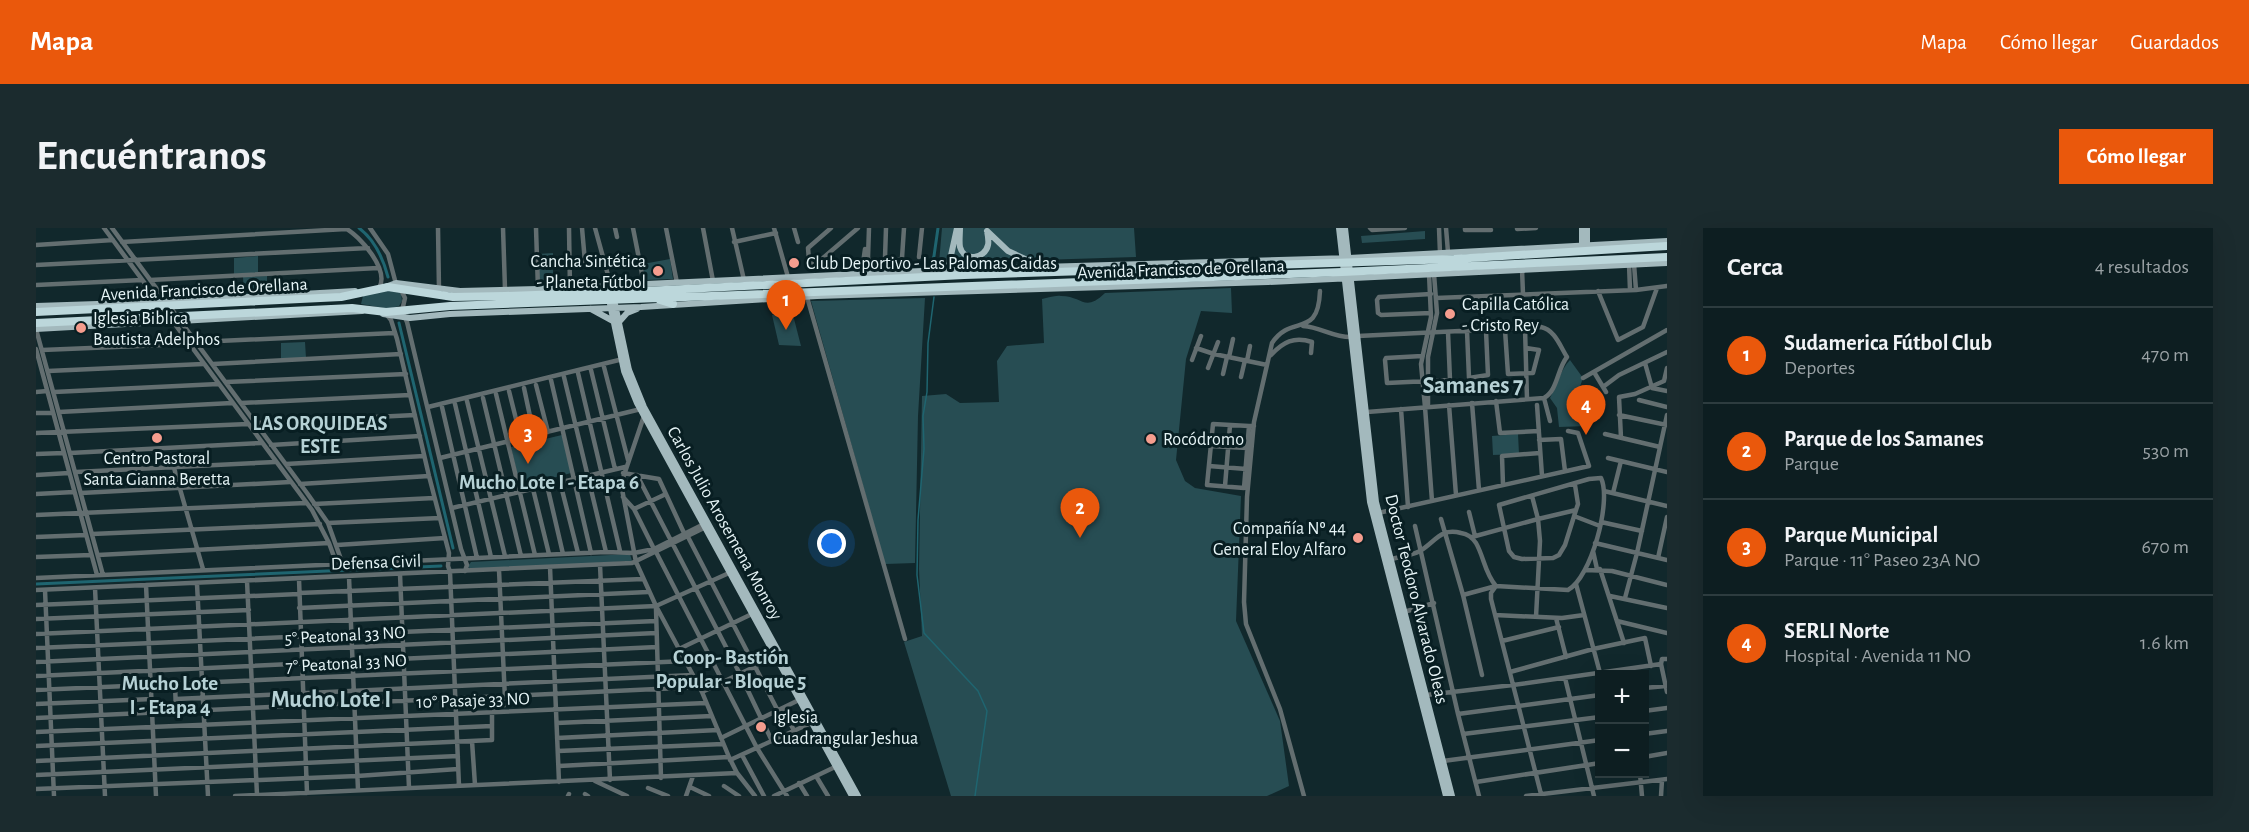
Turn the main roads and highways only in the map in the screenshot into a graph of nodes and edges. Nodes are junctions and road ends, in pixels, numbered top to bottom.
1 (958, 228) edge
2 (1339, 228) edge
3 (1345, 228) edge
4 (1582, 228) edge
5 (1587, 228) edge
6 (986, 230) edge
7 (1667, 241) edge
8 (1635, 242) junction
9 (1585, 245) junction
10 (1663, 246) edge
11 (1538, 247) junction
12 (1528, 254) junction
13 (1667, 257) edge
14 (1667, 263) edge
15 (1044, 267) junction
16 (1347, 268) junction
17 (943, 271) junction
18 (925, 274) junction
19 (964, 275) junction
20 (758, 279) junction
21 (996, 285) junction
22 (397, 286) junction
23 (736, 287) junction
24 (377, 289) junction
25 (926, 290) junction
26 (938, 290) junction
27 (976, 291) junction
28 (364, 293) junction
29 (611, 295) junction
30 (652, 298) junction
31 (165, 304) junction
32 (673, 304) junction
33 (37, 307) edge
34 (641, 307) junction
35 (586, 308) junction
36 (370, 310) junction
37 (403, 312) junction
38 (175, 320) junction
39 (616, 322) junction
40 (36, 323) edge
41 (36, 329) edge
42 (1355, 336) junction
43 (706, 525) junction
44 (1381, 536) junction
45 (1387, 560) junction
46 (754, 613) junction
47 (801, 699) junction
48 (852, 796) edge
49 (858, 796) edge
50 (1446, 796) edge
51 (1452, 796) edge

1 - 6 main road
1 - 17 main road
2 - 16 main road, Doctor Teodoro Alvarado Oleas
3 - 16 main road, Doctor Teodoro Alvarado Oleas
4 - 9 main road
5 - 9 main road
6 - 15 main road
7 - 8 main road, Avenida Francisco de Orellana
8 - 9 main road, Avenida Francisco de Orellana
8 - 10 highway
9 - 11 main road, Avenida Francisco de Orellana
10 - 12 highway, Avenida Francisco de Orellana
11 - 12 highway
11 - 16 main road, Avenida Francisco de Orellana
12 - 16 highway, Avenida Francisco de Orellana
13 - 16 highway, Avenida Francisco de Orellana
14 - 16 main road, Avenida Francisco de Orellana
15 - 16 main road, Avenida Francisco de Orellana
15 - 17 main road, Avenida Francisco de Orellana
16 - 19 highway, Avenida Francisco de Orellana
16 - 21 highway, Avenida Francisco de Orellana
16 - 27 main road, Avenida Francisco de Orellana
16 - 42 main road, Doctor Teodoro Alvarado Oleas
17 - 18 highway, Avenida Francisco de Orellana
17 - 19 highway
17 - 19 highway, Avenida Francisco de Orellana
18 - 20 main road, Avenida Francisco de Orellana
18 - 23 highway, Avenida Francisco de Orellana
20 - 23 highway
20 - 29 main road, Avenida Francisco de Orellana
21 - 26 highway, Avenida Francisco de Orellana
21 - 27 highway
22 - 24 highway, Avenida Francisco de Orellana
22 - 29 main road, Avenida Francisco de Orellana
22 - 29 highway, Avenida Francisco de Orellana
23 - 29 highway, Avenida Francisco de Orellana
24 - 28 highway, Avenida Francisco de Orellana
24 - 31 main road, Avenida Francisco de Orellana
25 - 26 highway, Avenida Francisco de Orellana
25 - 30 highway, Avenida Francisco de Orellana
25 - 32 main road, Avenida Francisco de Orellana
26 - 27 main road, Avenida Francisco de Orellana
28 - 31 highway, Avenida Francisco de Orellana
28 - 36 highway
29 - 30 highway, Avenida Francisco de Orellana
29 - 34 main road, Avenida Francisco de Orellana
29 - 35 main road, Avenida Francisco de Orellana
29 - 37 highway, Avenida Francisco de Orellana
29 - 39 main road, Carlos Julio Arosemena Monroy
30 - 32 highway
31 - 33 highway, Avenida Francisco de Orellana
32 - 34 main road, Avenida Francisco de Orellana
34 - 39 main road
35 - 37 main road, Avenida Francisco de Orellana
35 - 39 main road
36 - 37 highway, Avenida Francisco de Orellana
36 - 37 main road, Avenida Francisco de Orellana
36 - 38 highway, Avenida Francisco de Orellana
38 - 40 highway, Avenida Francisco de Orellana
38 - 41 main road, Avenida Francisco de Orellana
39 - 43 main road, Carlos Julio Arosemena Monroy
42 - 44 main road, Doctor Teodoro Alvarado Oleas
42 - 44 main road, Doctor Teodoro Alvarado Oleas
43 - 46 main road, Carlos Julio Arosemena Monroy
43 - 46 main road, Carlos Julio Arosemena Monroy
44 - 45 main road, Doctor Teodoro Alvarado Oleas
45 - 50 main road, Doctor Teodoro Alvarado Oleas
45 - 51 main road, Doctor Teodoro Alvarado Oleas
46 - 47 main road, Carlos Julio Arosemena Monroy
46 - 47 main road, Carlos Julio Arosemena Monroy
47 - 48 main road, Carlos Julio Arosemena Monroy
47 - 49 main road, Carlos Julio Arosemena Monroy

